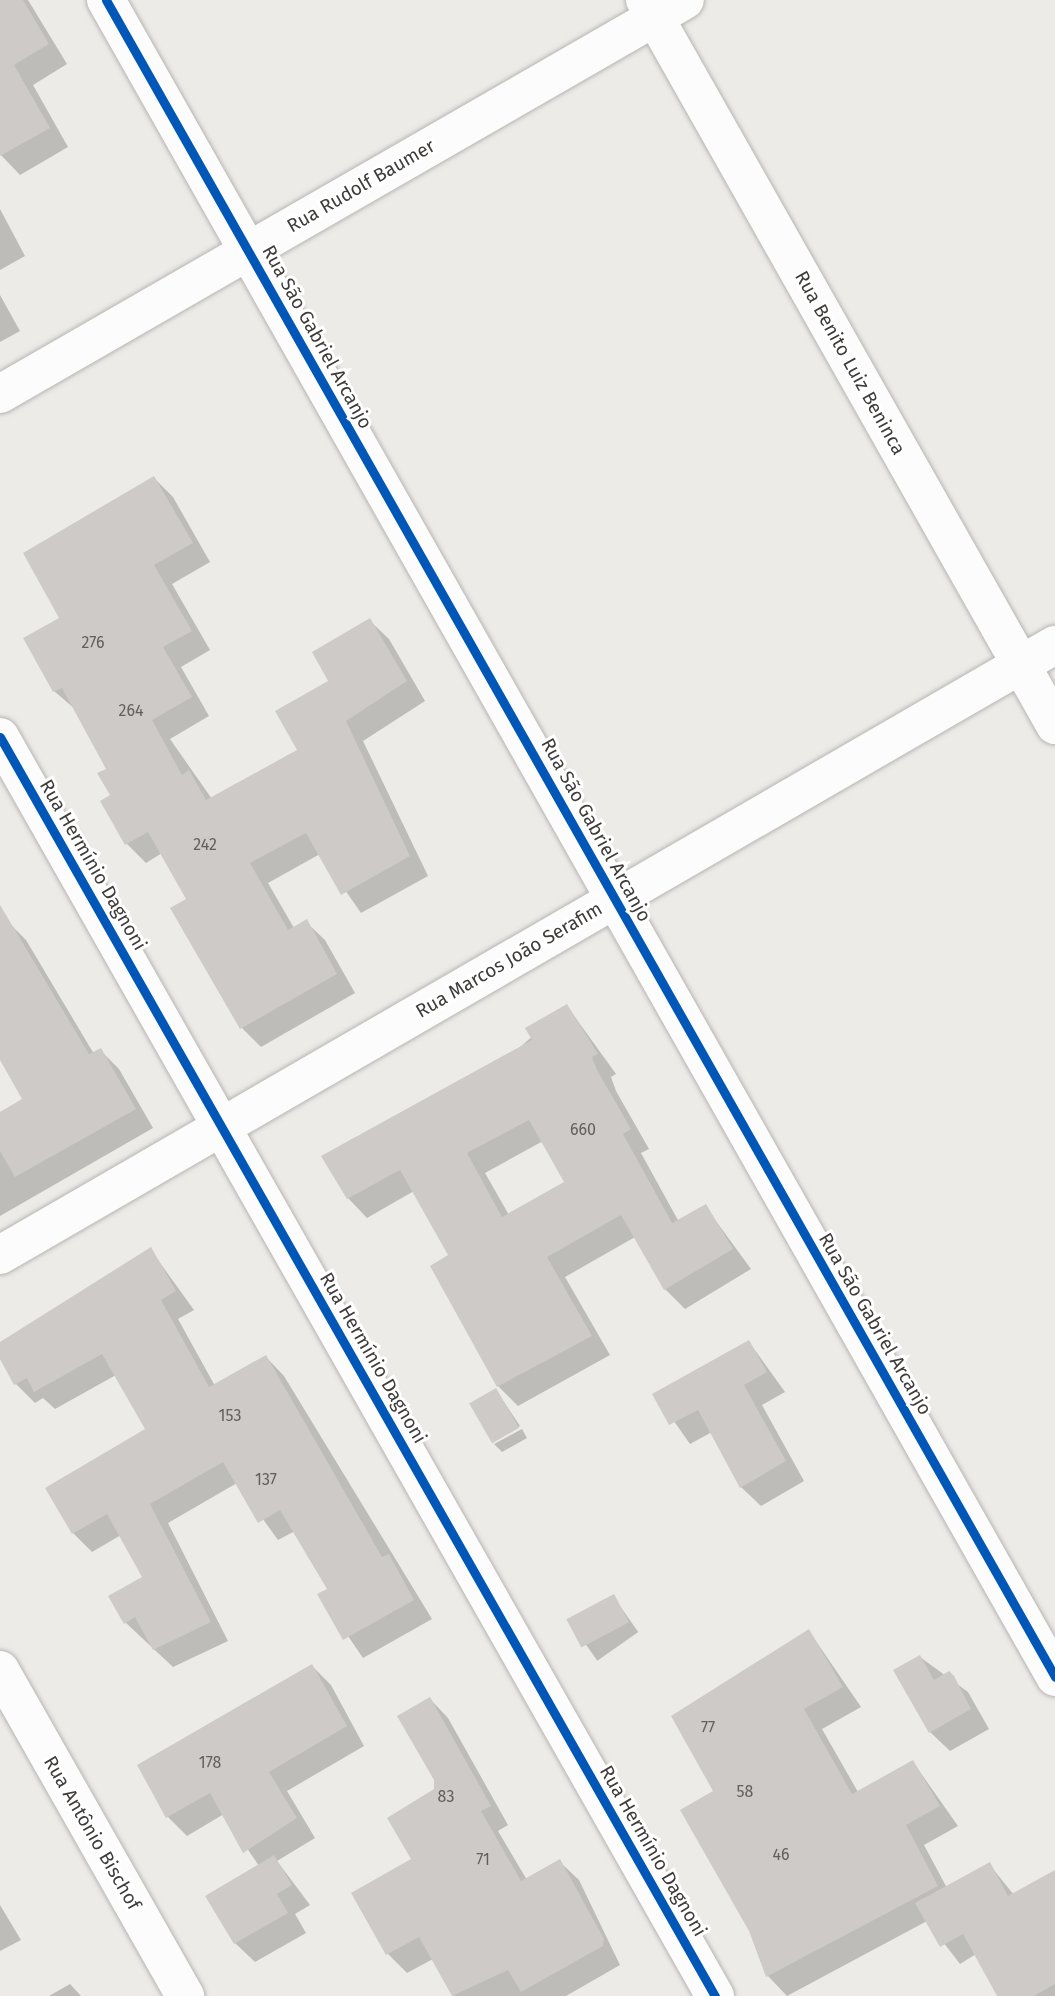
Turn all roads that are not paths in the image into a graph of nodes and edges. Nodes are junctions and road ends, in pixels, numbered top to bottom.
1 (106, 0) edge
2 (662, 6) edge
3 (248, 251) junction
4 (0, 394) edge
5 (1055, 645) edge
6 (1021, 665) junction
7 (1055, 725) edge
8 (0, 737) edge
9 (614, 899) junction
10 (221, 1127) junction
11 (0, 1255) edge
12 (0, 1670) edge
13 (1055, 1677) edge
14 (185, 1996) edge
15 (715, 1996) edge

1 - 3 street, Rua São Gabriel Arcanjo
2 - 3 street, Rua Rudolf Baumer
2 - 6 street, Rua Benito Luiz Beninca
3 - 4 street, Rua Rudolf Baumer
3 - 9 street, Rua São Gabriel Arcanjo
5 - 6 street, Rua Marcos João Serafim
6 - 7 street, Rua Benito Luiz Beninca
6 - 9 street, Rua Marcos João Serafim
8 - 10 street, Rua Hermínio Dagnoni
9 - 10 street, Rua Marcos João Serafim
9 - 13 street, Rua São Gabriel Arcanjo
10 - 11 street, Rua Marcos João Serafim
10 - 15 street, Rua Hermínio Dagnoni
12 - 14 street, Rua Antônio Bischof

